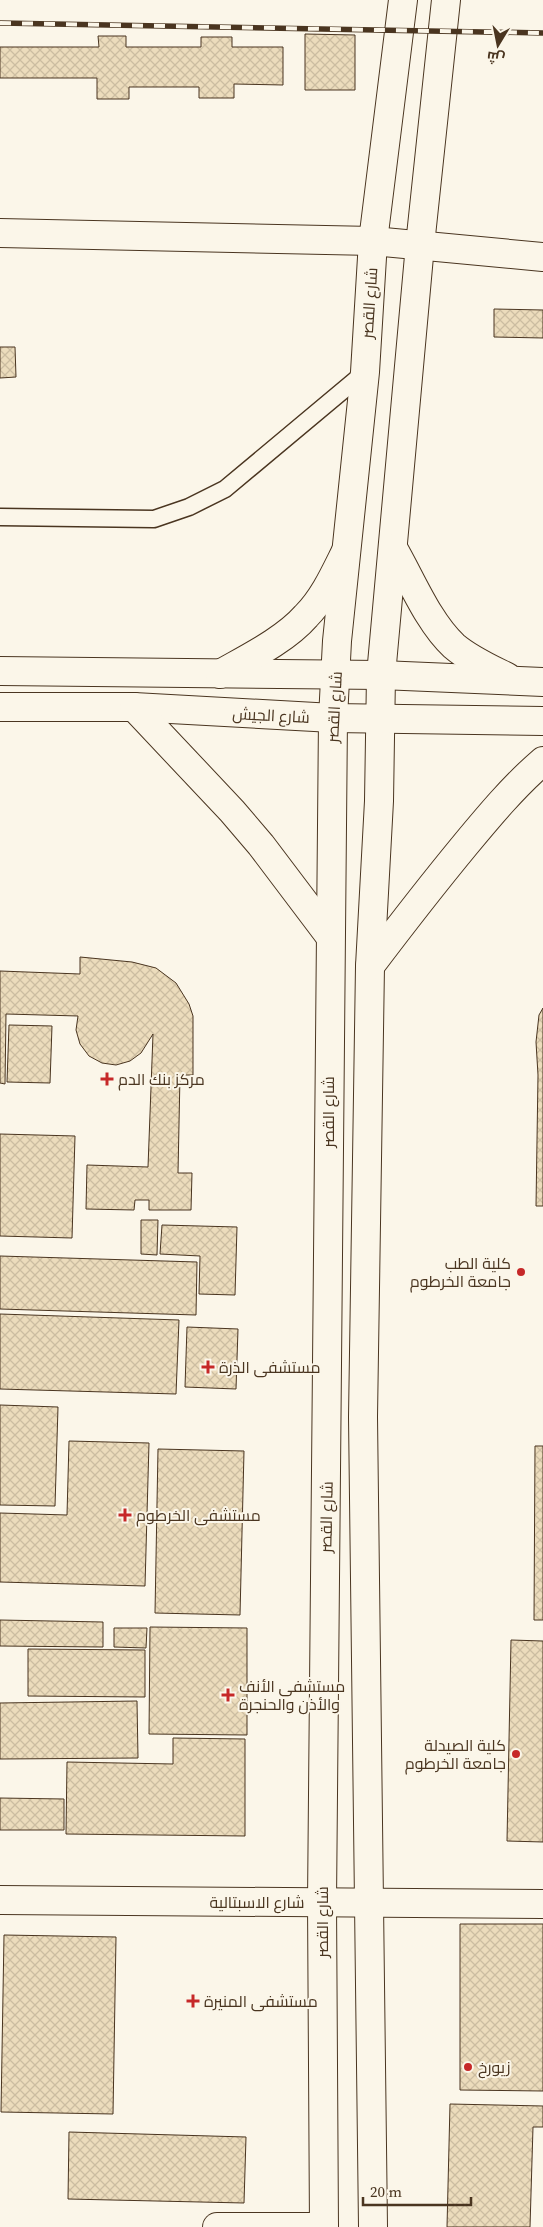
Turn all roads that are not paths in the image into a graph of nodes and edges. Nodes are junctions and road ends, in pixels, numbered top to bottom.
1 (403, 0) edge
2 (446, 0) edge
3 (0, 233) edge
4 (373, 241) junction
5 (420, 245) junction
6 (543, 257) edge
7 (364, 372) junction
8 (0, 517) edge
9 (393, 548) junction
10 (346, 551) junction
11 (0, 671) edge
12 (220, 674) junction
13 (336, 674) junction
14 (381, 675) junction
15 (515, 681) junction
16 (543, 682) edge
17 (0, 707) edge
18 (134, 708) junction
19 (333, 718) junction
20 (381, 718) junction
21 (543, 721) edge
22 (543, 761) edge
23 (329, 935) junction
24 (370, 966) junction
25 (0, 1900) edge
26 (322, 1902) junction
27 (368, 1903) junction
28 (543, 1904) edge
29 (217, 2227) edge
30 (324, 2227) edge
31 (373, 2227) edge

1 - 4 main road, شارع القصر
2 - 5 main road
3 - 4 main road
4 - 5 main road
4 - 7 main road, شارع القصر
5 - 6 main road
5 - 9 main road
7 - 8 lane
7 - 10 main road, شارع القصر
9 - 14 main road
9 - 15 main road
10 - 12 main road
10 - 13 main road, شارع القصر
11 - 12 main road
12 - 13 main road
13 - 14 main road
13 - 19 main road, شارع القصر
14 - 15 main road
14 - 20 main road
15 - 16 main road
17 - 18 main road, شارع الجيش
18 - 19 main road, شارع الجيش
18 - 23 main road
19 - 20 main road, شارع الجيش
19 - 23 main road, شارع القصر
20 - 21 main road, شارع الجيش
20 - 24 main road
22 - 24 main road
23 - 26 main road, شارع القصر
24 - 27 main road
25 - 26 main road, شارع الاسبتالية
26 - 27 main road, شارع الاسبتالية
26 - 30 main road, شارع القصر
27 - 28 main road, شارع الاسبتالية
27 - 31 main road
29 - 30 main road

